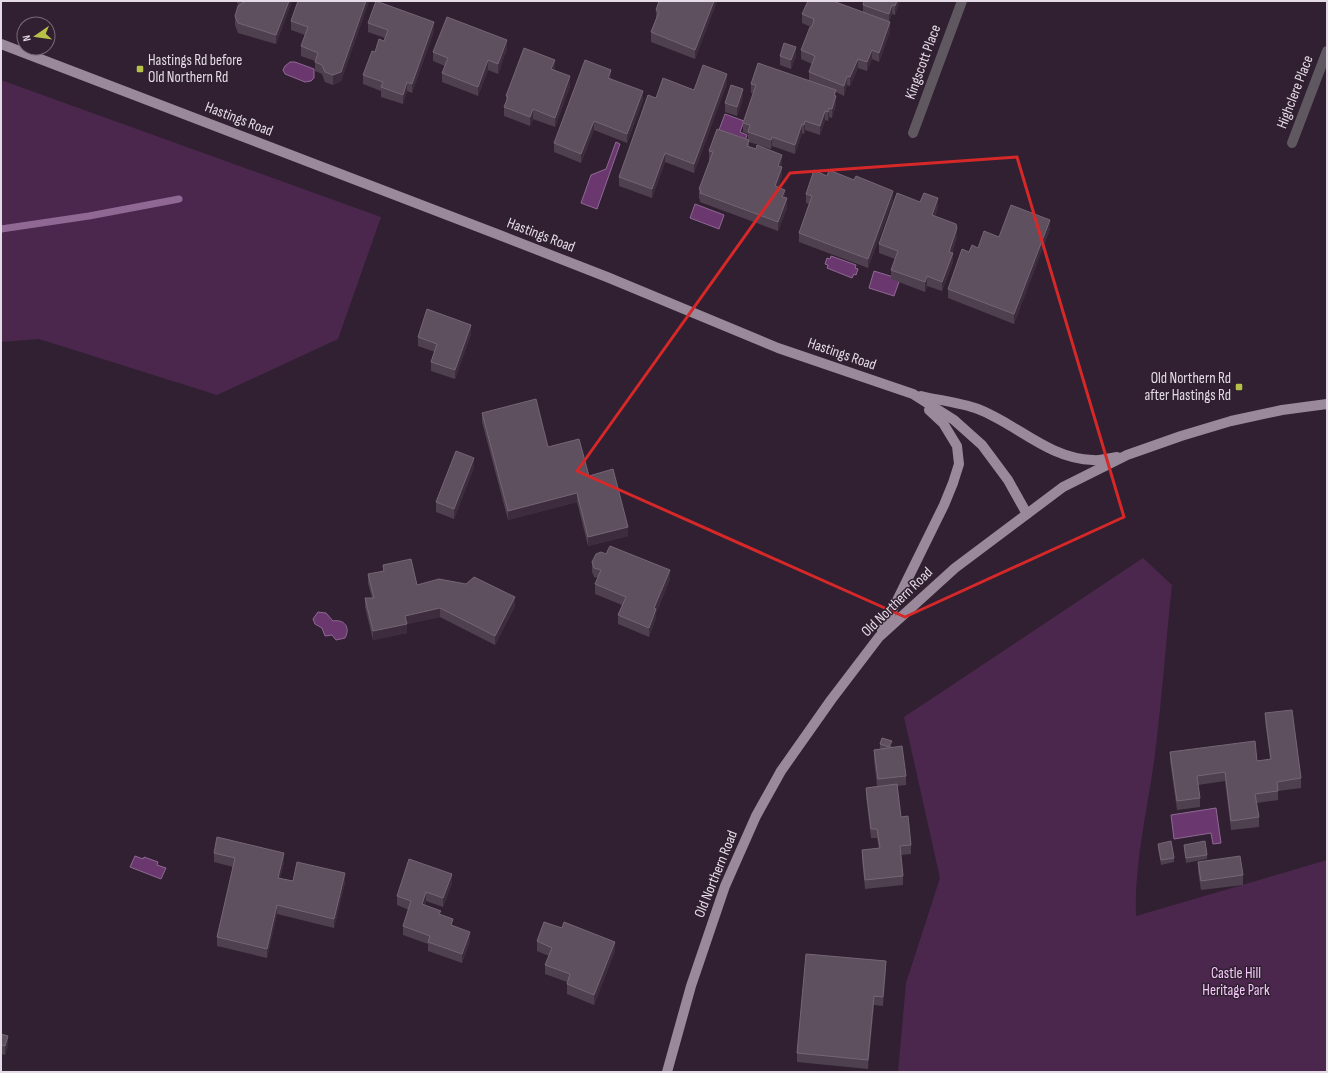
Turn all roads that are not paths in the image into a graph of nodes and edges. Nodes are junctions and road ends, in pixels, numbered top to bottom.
1 (962, 1) edge
2 (1, 44) edge
3 (1327, 51) edge
4 (913, 133) dead end
5 (1292, 143) dead end
6 (913, 394) junction
7 (1327, 404) edge
8 (1127, 455) junction
9 (1026, 514) junction
10 (879, 637) junction
11 (667, 1072) edge

1 - 4 street, Kingscott Place
2 - 6 main road, Hastings Road
3 - 5 street, Highclere Place
6 - 8 main road
6 - 9 main road, Hastings Road
6 - 10 main road
7 - 8 main road, Old Northern Road
8 - 9 main road, Old Northern Road
9 - 10 main road, Old Northern Road
10 - 11 main road, Old Northern Road

